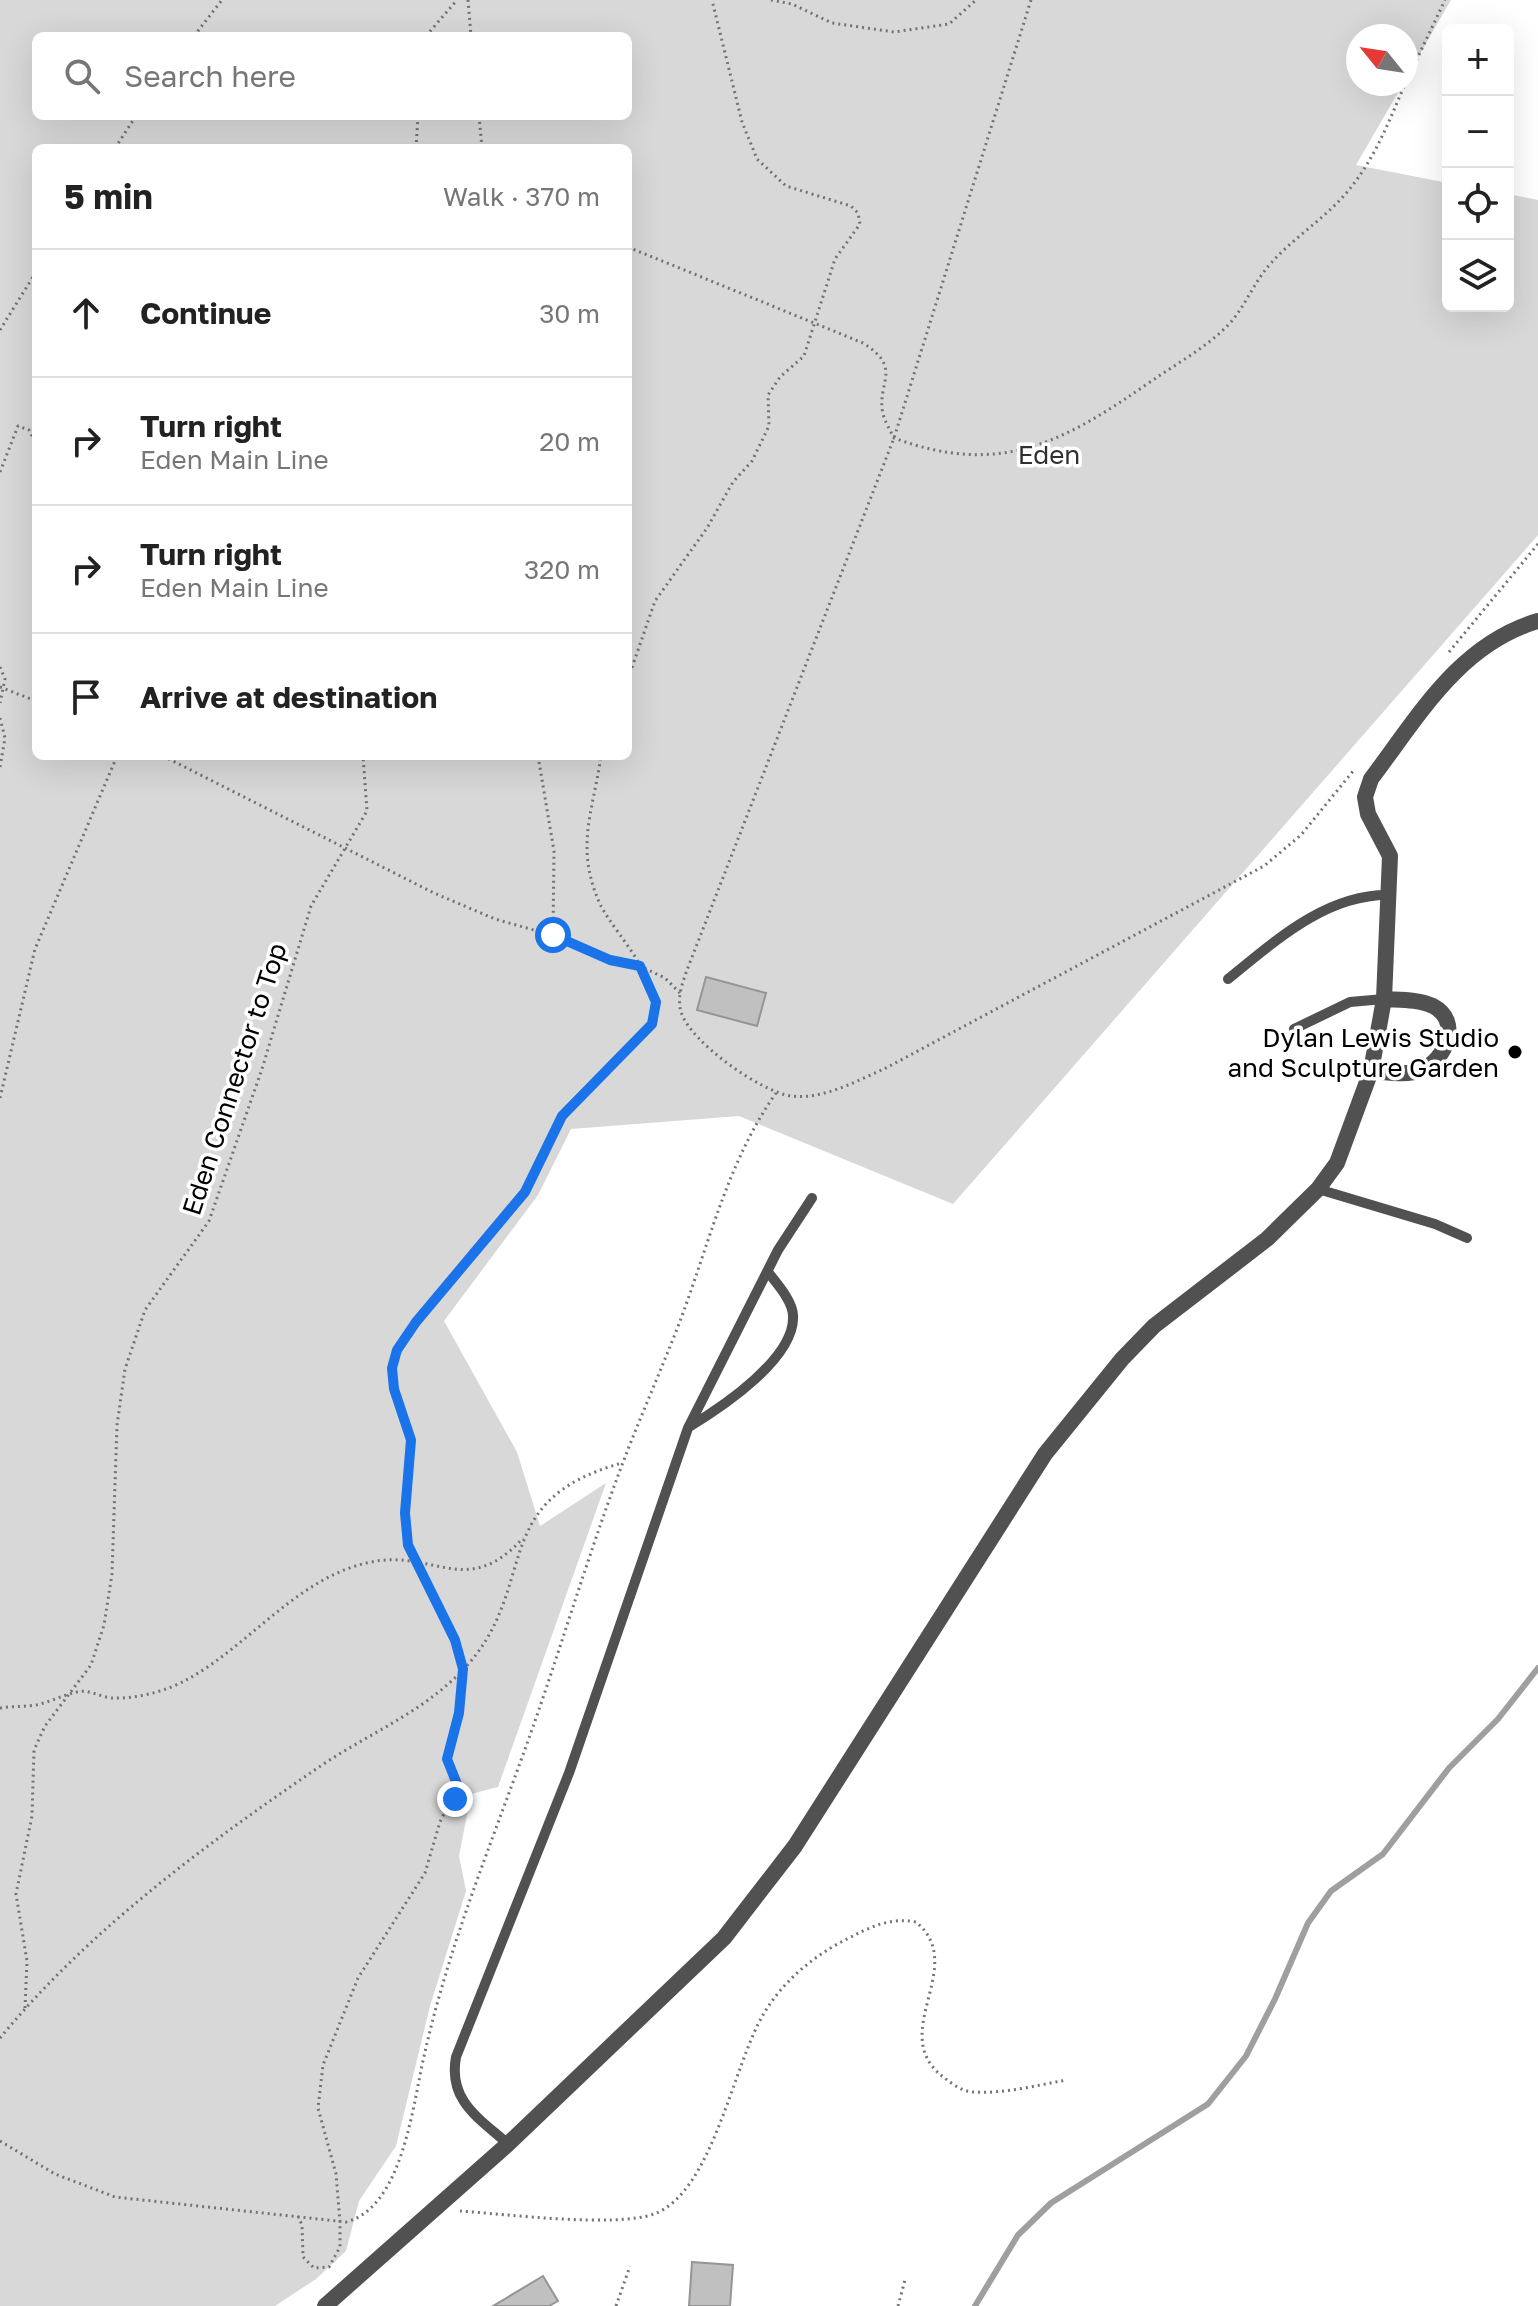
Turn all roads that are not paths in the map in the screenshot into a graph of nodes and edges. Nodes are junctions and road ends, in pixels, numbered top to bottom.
1 (1538, 621) edge
2 (1389, 895) junction
3 (1228, 979) dead end
4 (1384, 999) junction
5 (1294, 1029) dead end
6 (1371, 1071) junction
7 (1318, 1189) junction
8 (812, 1198) dead end
9 (1467, 1238) dead end
10 (768, 1272) junction
11 (688, 1428) junction
12 (508, 2144) junction
13 (325, 2306) edge

1 - 2 street
2 - 3 lane
2 - 4 street
4 - 5 lane
4 - 6 street
4 - 6 street
6 - 7 street
7 - 9 lane
7 - 12 street
8 - 10 lane
10 - 11 lane
10 - 11 lane
11 - 12 lane
12 - 13 street

